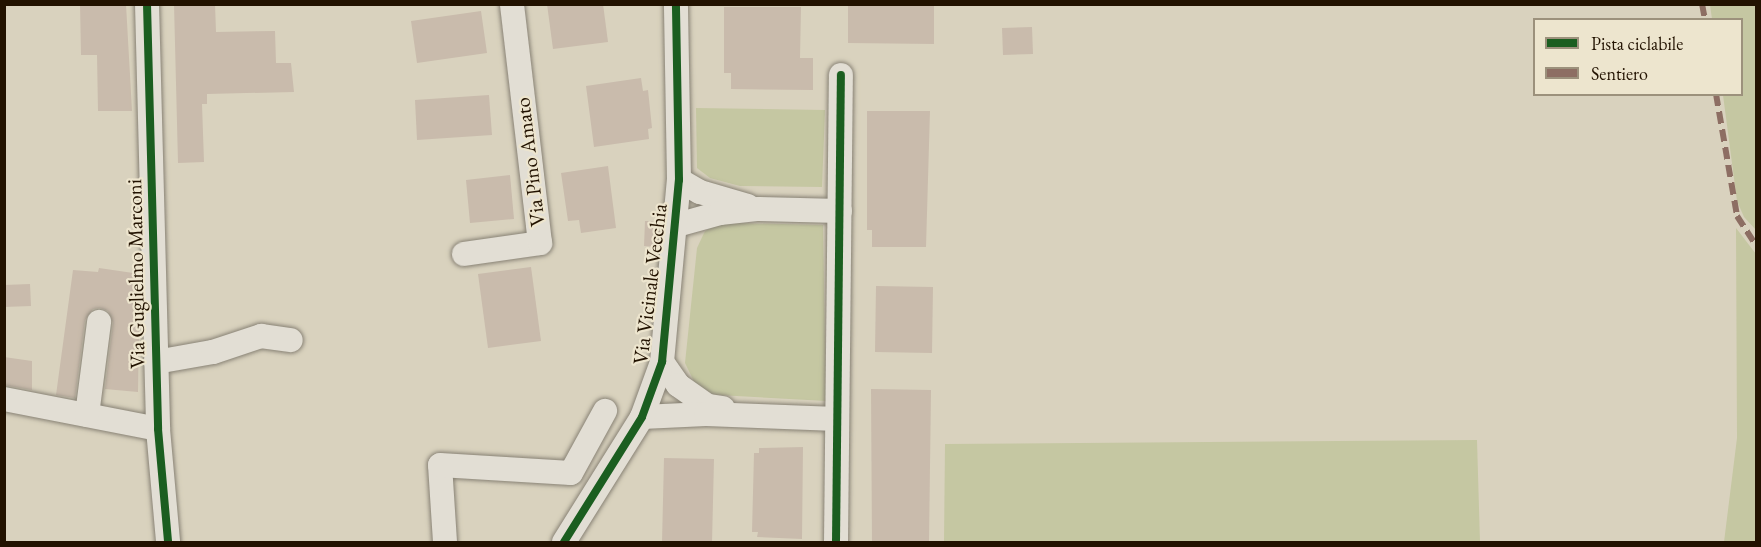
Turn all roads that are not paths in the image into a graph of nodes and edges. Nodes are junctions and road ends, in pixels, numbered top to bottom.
1 (147, 4) edge
2 (512, 4) edge
3 (676, 4) edge
4 (841, 75) dead end
5 (679, 180) junction
6 (759, 209) junction
7 (840, 211) junction
8 (677, 225) junction
9 (464, 254) dead end
10 (99, 322) dead end
11 (291, 340) dead end
12 (156, 362) junction
13 (662, 362) junction
14 (4, 399) edge
15 (604, 411) dead end
16 (761, 414) junction
17 (87, 415) junction
18 (642, 417) junction
19 (837, 419) junction
20 (158, 429) junction
21 (168, 543) edge
22 (444, 543) edge
23 (564, 543) edge
24 (836, 543) edge

1 - 12 street, Via Guglielmo Marconi
2 - 9 street, Via Pino Amato
3 - 5 street, Via Vicinale Vecchia
4 - 7 street
5 - 6 street
5 - 8 street, Via Vicinale Vecchia
6 - 7 street
6 - 8 street
7 - 19 street
8 - 13 street, Via Vicinale Vecchia
10 - 17 street
11 - 12 street
12 - 20 street, Via Guglielmo Marconi
13 - 16 street
13 - 18 street, Via Vicinale Vecchia
14 - 17 street
15 - 22 street
16 - 18 street
16 - 19 street
17 - 20 street
18 - 23 street, Via Vicinale Vecchia
19 - 24 street
20 - 21 street, Via Guglielmo Marconi

